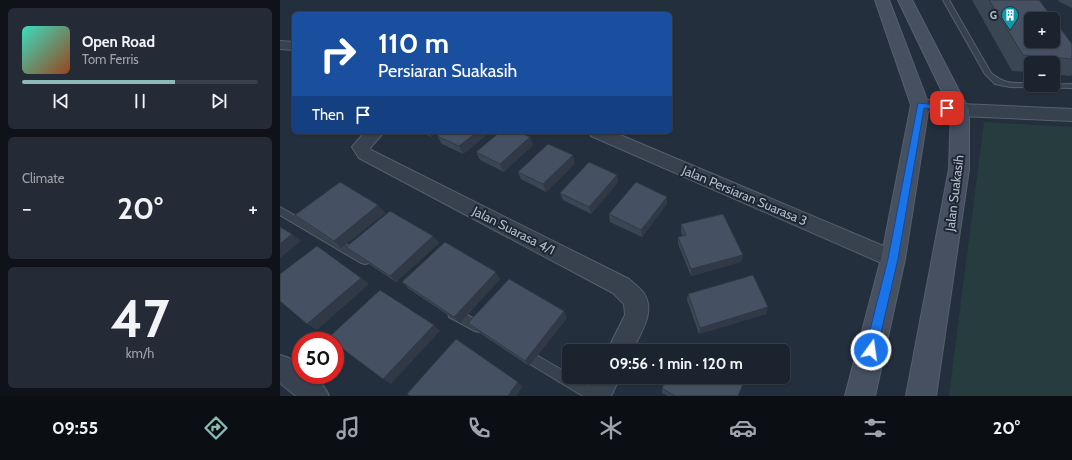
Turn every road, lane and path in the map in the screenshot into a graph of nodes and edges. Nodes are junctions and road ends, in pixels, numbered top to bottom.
1 (882, 0) edge
2 (905, 0) edge
3 (946, 0) edge
4 (280, 45) edge
5 (292, 46) edge
6 (1072, 86) edge
7 (920, 105) junction
8 (960, 110) junction
9 (1072, 115) edge
10 (374, 134) edge
11 (602, 134) edge
12 (280, 211) edge
13 (893, 259) junction
14 (376, 267) edge
15 (444, 307) edge
16 (486, 332) edge
17 (623, 344) edge
18 (513, 348) edge
19 (280, 367) edge
20 (603, 384) edge
21 (316, 396) edge
22 (596, 396) edge
23 (860, 396) edge
24 (921, 396) edge

1 - 7 main road
2 - 8 main road, Jalan Suakasih
3 - 6 lane
4 - 5 street
7 - 8 street
7 - 13 main road
8 - 9 street
8 - 24 main road, Jalan Suakasih
10 - 17 street, Jalan Suarasa 4/1
11 - 13 street, Jalan Persiaran Suarasa 3
12 - 14 lane
13 - 23 main road
15 - 16 lane
18 - 22 lane
19 - 21 street
20 - 22 street

